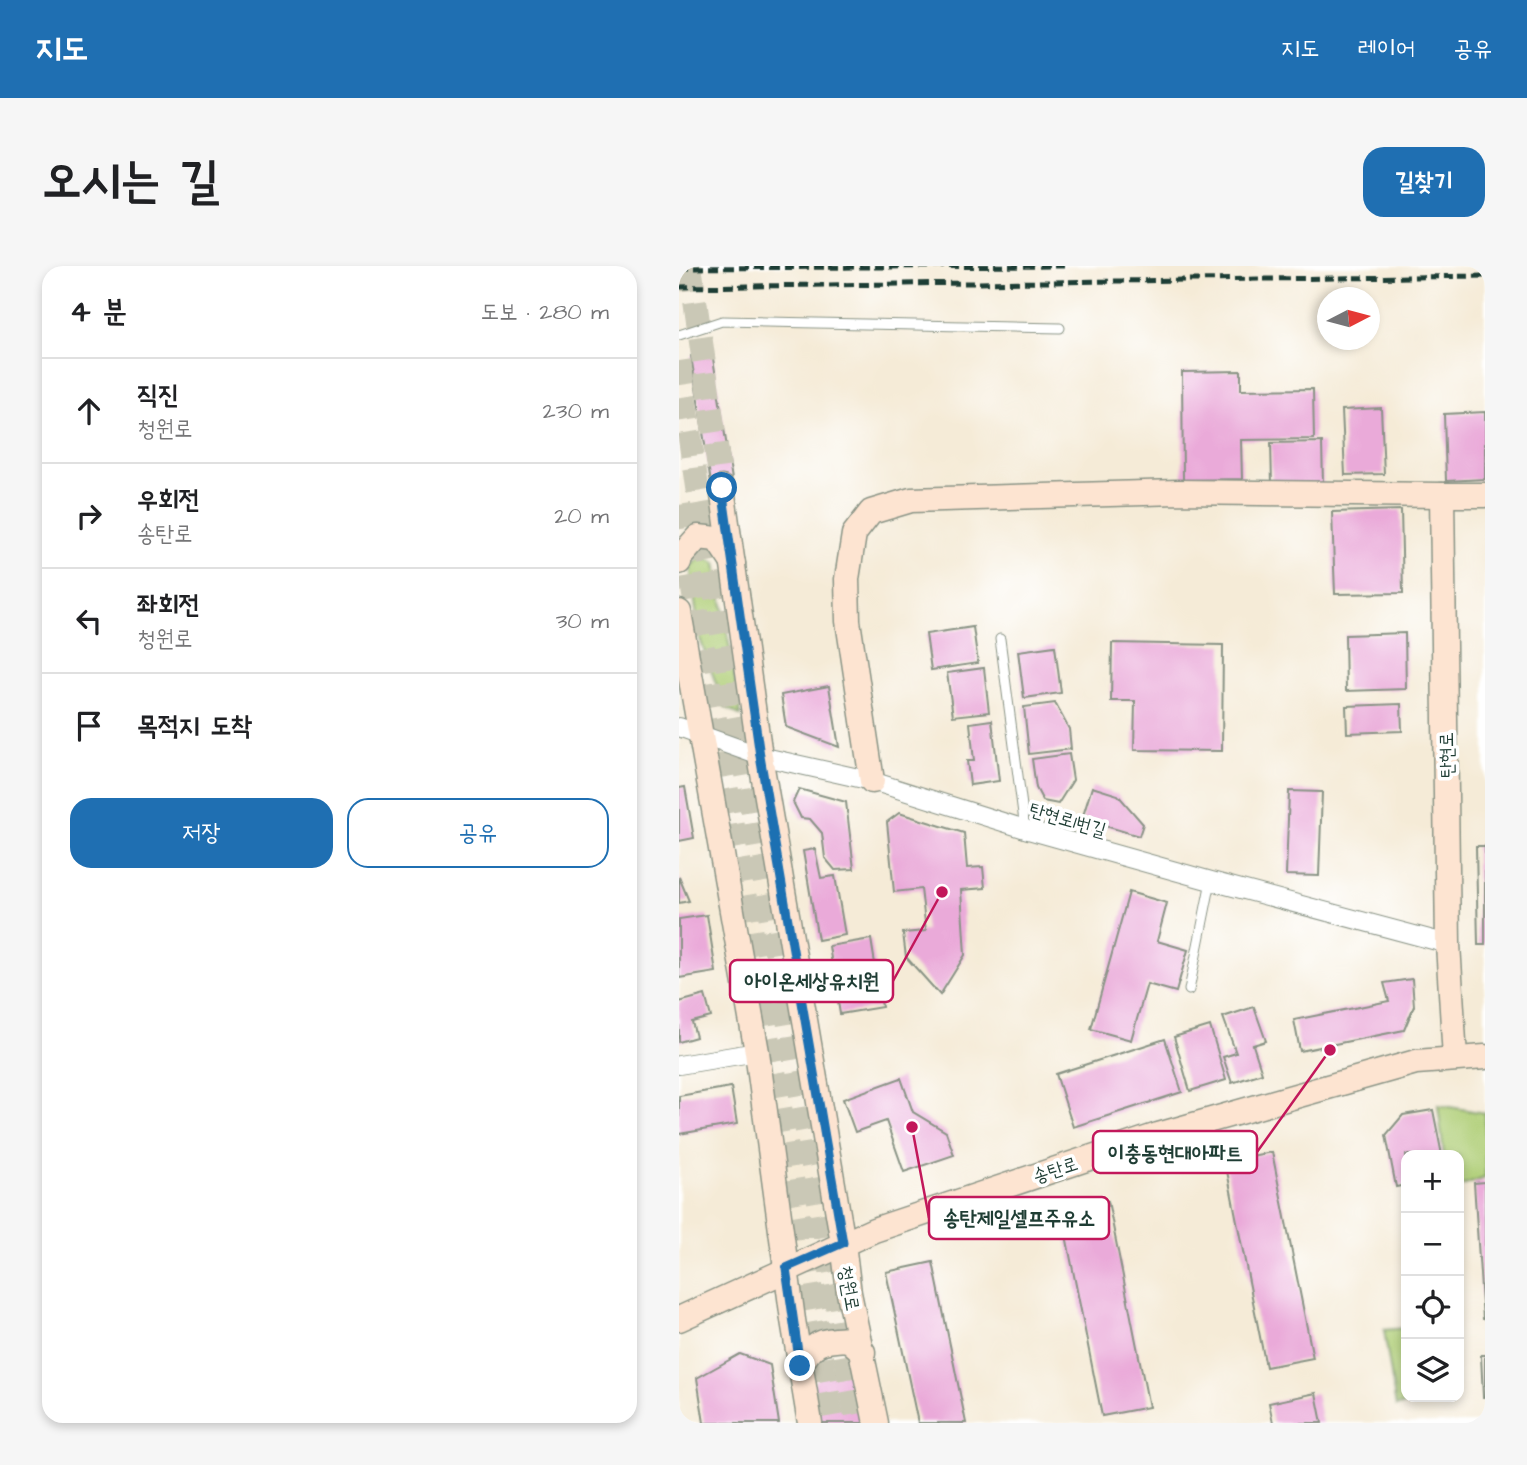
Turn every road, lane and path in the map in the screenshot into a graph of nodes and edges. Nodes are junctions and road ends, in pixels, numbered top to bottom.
1 (1060, 328) dead end
2 (679, 335) edge
3 (722, 488) tunnel mouth
4 (1442, 495) junction
5 (1485, 495) edge
6 (679, 562) edge
7 (733, 564) junction
8 (679, 612) edge
9 (1000, 639) dead end
10 (690, 731) edge
11 (760, 756) junction
12 (872, 781) junction
13 (1025, 829) junction
14 (1211, 881) junction
15 (1448, 944) junction
16 (1189, 990) dead end
17 (757, 1052) junction
18 (1485, 1057) edge
19 (1455, 1058) junction
20 (679, 1065) edge
21 (1485, 1070) edge
22 (843, 1243) junction
23 (786, 1268) junction
24 (679, 1319) edge
25 (863, 1352) junction
26 (800, 1366) junction
27 (810, 1423) edge
28 (876, 1423) edge

1 - 2 lane
3 - 7 street, 청원로
4 - 5 street
4 - 12 street
4 - 15 street, 탄현로
6 - 7 street
7 - 11 street, 청원로
8 - 10 street
9 - 13 lane
10 - 11 street, 탄현로1번길
10 - 17 street
11 - 12 street, 탄현로1번길
11 - 22 street, 청원로
12 - 13 street, 탄현로1번길
13 - 14 street, 탄현로1번길
14 - 15 street, 탄현로1번길
14 - 16 lane
15 - 19 street, 탄현로
17 - 20 street
17 - 23 street
18 - 19 street
19 - 21 street, 송탄로
19 - 22 street, 송탄로
22 - 23 street, 송탄로
22 - 25 street, 청원로
23 - 24 street, 송탄로
23 - 26 street
25 - 26 street
25 - 28 street, 청원로
26 - 27 street

